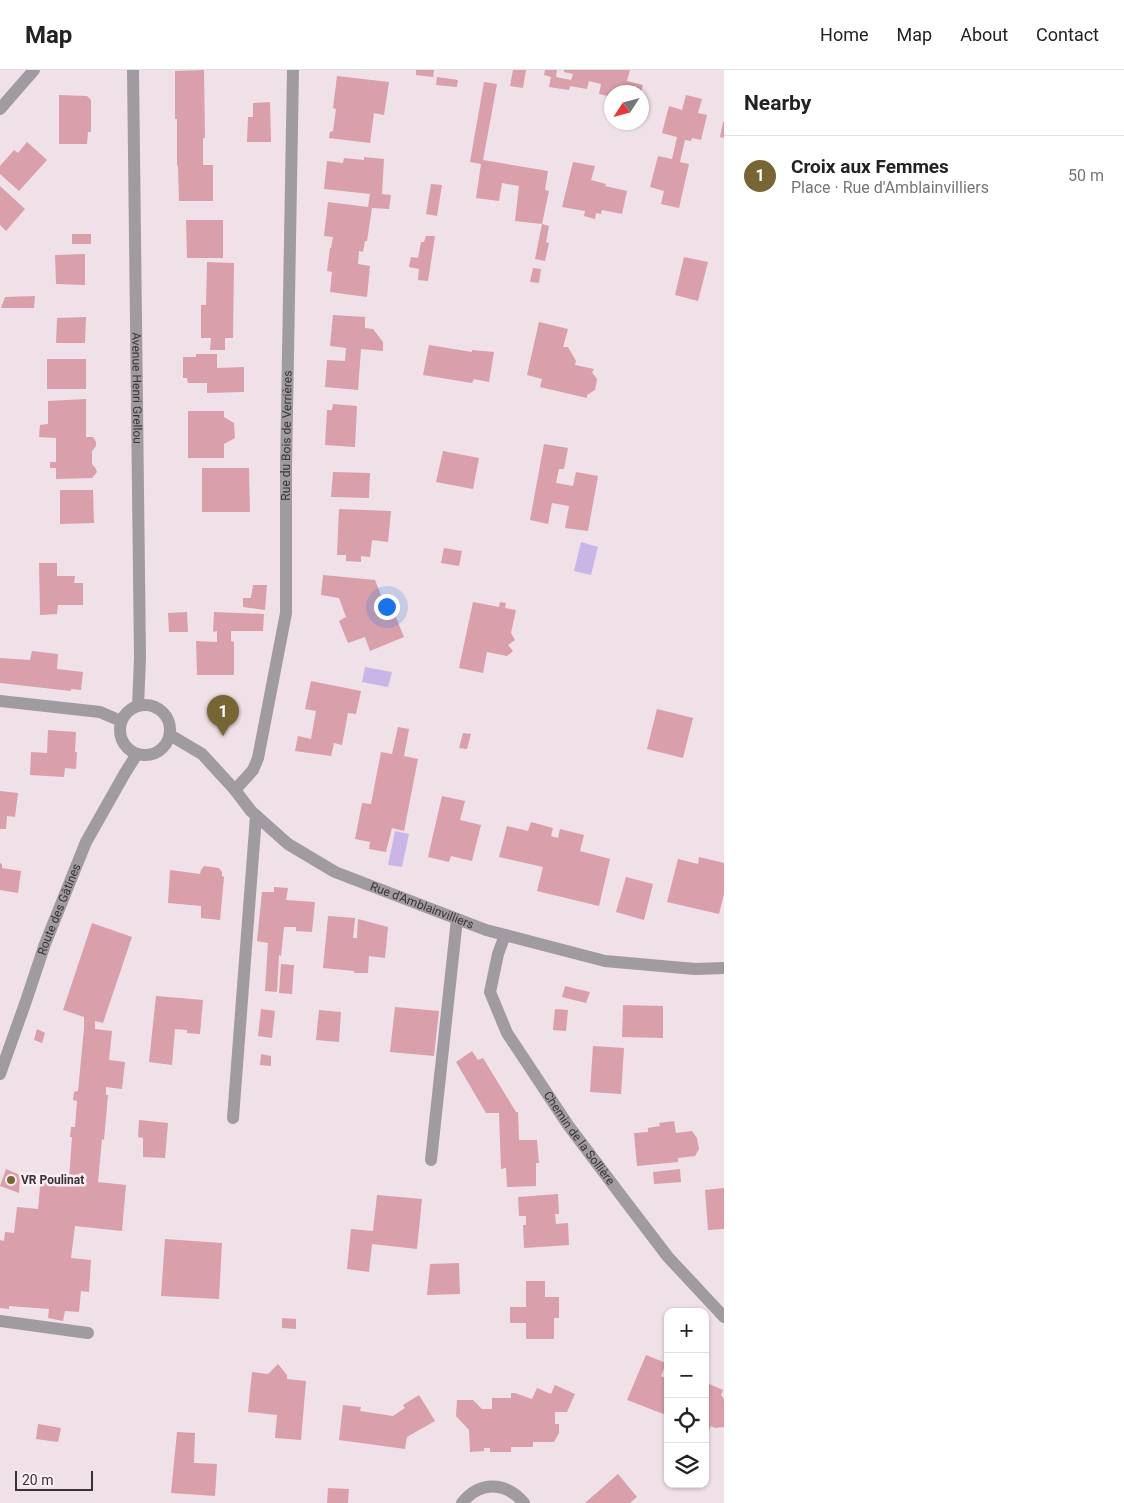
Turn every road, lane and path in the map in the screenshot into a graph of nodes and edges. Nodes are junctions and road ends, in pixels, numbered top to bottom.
1 (34, 70) edge
2 (133, 70) edge
3 (292, 70) edge
4 (0, 108) edge
5 (0, 701) edge
6 (138, 706) junction
7 (121, 721) junction
8 (170, 735) junction
9 (137, 754) junction
10 (235, 790) junction
11 (256, 816) junction
12 (457, 919) junction
13 (505, 935) junction
14 (724, 968) edge
15 (0, 1074) edge
16 (233, 1118) dead end
17 (431, 1160) dead end
18 (724, 1317) edge
19 (0, 1321) edge
20 (88, 1333) dead end
21 (462, 1503) edge
22 (524, 1503) edge

1 - 4 street
2 - 6 street, Avenue Henri Grellou
3 - 10 street, Rue du Bois de Verrières
5 - 7 street
6 - 7 street
6 - 8 street
7 - 9 street
8 - 9 street
8 - 10 street, Rue d'Amblainvilliers
9 - 15 street, Route des Gâtines
10 - 11 street, Rue d'Amblainvilliers
11 - 12 street, Rue d'Amblainvilliers
11 - 16 street
12 - 13 street, Rue d'Amblainvilliers
12 - 17 street
13 - 14 street, Rue d'Amblainvilliers
13 - 18 street, Chemin de la Sollière
19 - 20 street
21 - 22 street

